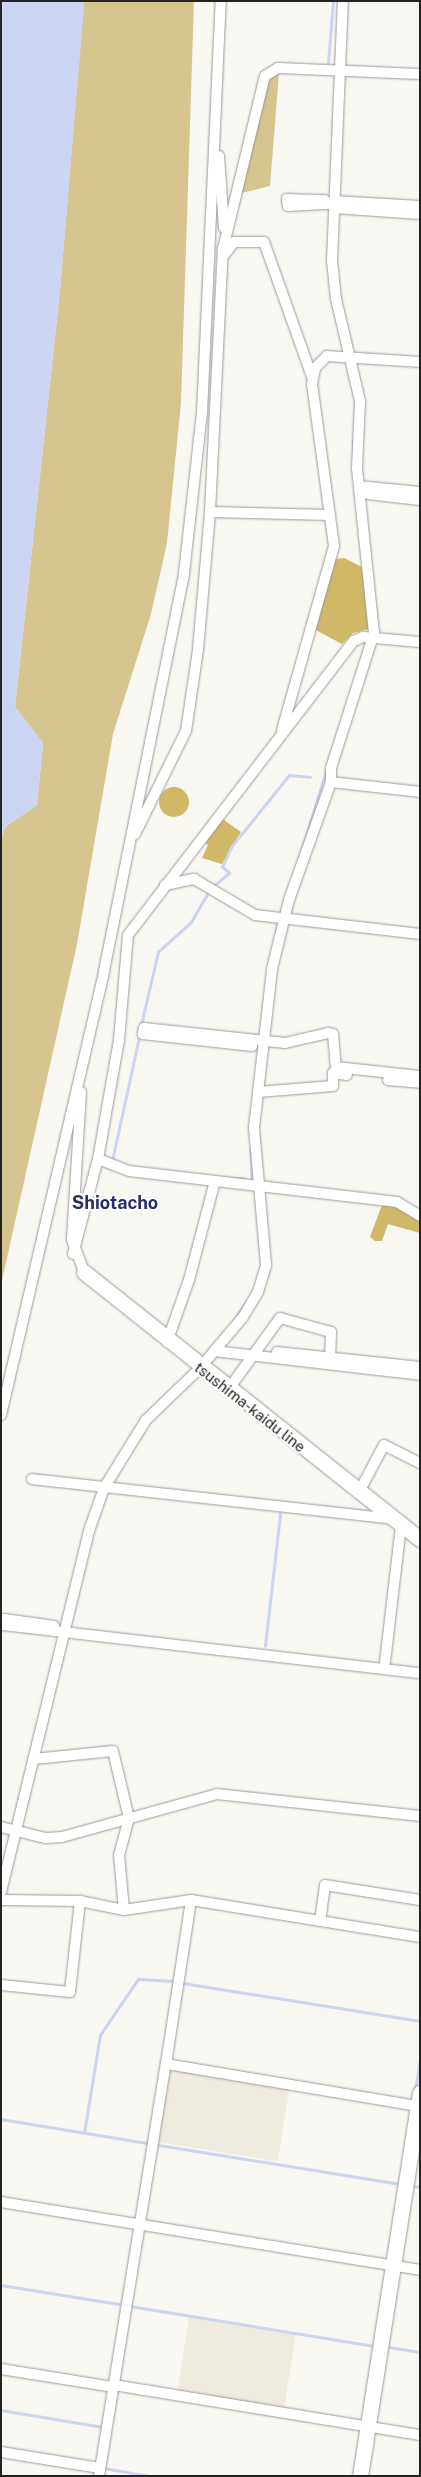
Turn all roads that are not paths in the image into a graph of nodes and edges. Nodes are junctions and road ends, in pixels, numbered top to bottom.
1 (221, 1) edge
2 (343, 1) edge
3 (340, 71) junction
4 (420, 74) edge
5 (217, 148) junction
6 (332, 204) junction
7 (420, 206) edge
8 (420, 214) edge
9 (223, 253) junction
10 (352, 354) junction
11 (420, 362) edge
12 (312, 378) junction
13 (360, 489) junction
14 (420, 492) edge
15 (420, 500) edge
16 (210, 512) junction
17 (330, 515) junction
18 (373, 638) junction
19 (420, 642) edge
20 (282, 730) junction
21 (331, 778) junction
22 (420, 785) edge
23 (420, 792) edge
24 (130, 842) junction
25 (164, 886) junction
26 (283, 919) junction
27 (420, 934) edge
28 (259, 1041) junction
29 (82, 1063) junction
30 (420, 1076) edge
31 (420, 1083) edge
32 (258, 1092) junction
33 (98, 1159) junction
34 (215, 1181) junction
35 (258, 1186) junction
36 (420, 1216) edge
37 (73, 1254) junction
38 (84, 1272) joint
39 (167, 1342) junction
40 (217, 1348) junction
41 (255, 1353) junction
42 (330, 1358) junction
43 (420, 1367) edge
44 (200, 1368) junction
45 (420, 1375) edge
46 (228, 1390) junction
47 (1, 1415) edge
48 (420, 1463) edge
49 (32, 1480) dead end
50 (101, 1488) junction
51 (359, 1492) junction
52 (397, 1522) junction
53 (420, 1539) edge
54 (3, 1622) dead end
55 (61, 1630) junction
56 (385, 1662) junction
57 (420, 1666) edge
58 (420, 1673) edge
59 (34, 1759) junction
60 (420, 1816) edge
61 (129, 1818) junction
62 (1, 1827) edge
63 (16, 1832) junction
64 (1, 1892) edge
65 (1, 1900) edge
66 (192, 1900) junction
67 (420, 1900) edge
68 (80, 1902) junction
69 (124, 1910) junction
70 (320, 1921) junction
71 (420, 1937) edge
72 (1, 1985) edge
73 (166, 2064) junction
74 (419, 2101) edge
75 (1, 2202) edge
76 (139, 2225) junction
77 (393, 2266) junction
78 (420, 2270) edge
79 (1, 2369) edge
80 (114, 2386) junction
81 (368, 2426) junction
82 (420, 2436) edge
83 (1, 2452) edge
84 (99, 2472) edge
85 (360, 2476) edge

1 - 5 street
2 - 3 street
3 - 4 street
3 - 6 street
3 - 9 street
5 - 9 street
5 - 24 street
6 - 7 street
6 - 8 street
6 - 10 street
9 - 12 street
9 - 16 street
10 - 11 street
10 - 12 street
10 - 13 street
12 - 17 street
13 - 14 street
13 - 15 street
13 - 18 street
16 - 17 street
16 - 24 street
17 - 20 street
18 - 19 street
18 - 20 street
18 - 21 street
20 - 25 street
21 - 22 street
21 - 23 street
21 - 26 street
24 - 29 street
25 - 26 street
25 - 33 street
26 - 27 street
26 - 28 street
28 - 28 street
28 - 30 street
28 - 32 street
29 - 37 street
29 - 47 street
31 - 32 street
32 - 35 street
33 - 34 street
33 - 37 street
34 - 35 street
34 - 39 street
35 - 36 street
35 - 40 street
37 - 38 street
38 - 39 main road, tsushima-kaidu line
39 - 44 main road, tsushima-kaidu line
40 - 41 street
40 - 44 street
41 - 42 street
41 - 42 street
41 - 45 street
41 - 46 street
42 - 43 street
44 - 46 main road, tsushima-kaidu line
44 - 50 street
46 - 51 main road, tsushima-kaidu line
48 - 51 street
49 - 50 street
50 - 52 street
50 - 55 street
51 - 52 main road, tsushima-kaidu line
52 - 53 main road, tsushima-kaidu line
52 - 56 street
54 - 55 street
55 - 56 street
55 - 58 street
55 - 59 street
56 - 57 street
59 - 61 street
59 - 63 street
60 - 61 street
61 - 63 street
61 - 69 street
62 - 63 street
63 - 64 street
65 - 68 street
66 - 69 street
66 - 70 street
66 - 73 street
67 - 70 street
68 - 69 street
68 - 72 street
70 - 71 street
73 - 74 street
73 - 76 street
74 - 77 main road
75 - 76 street
76 - 77 street
76 - 80 street
77 - 78 street
77 - 81 main road
79 - 80 street
80 - 81 street
80 - 84 street
81 - 82 street
81 - 85 main road
83 - 84 street

